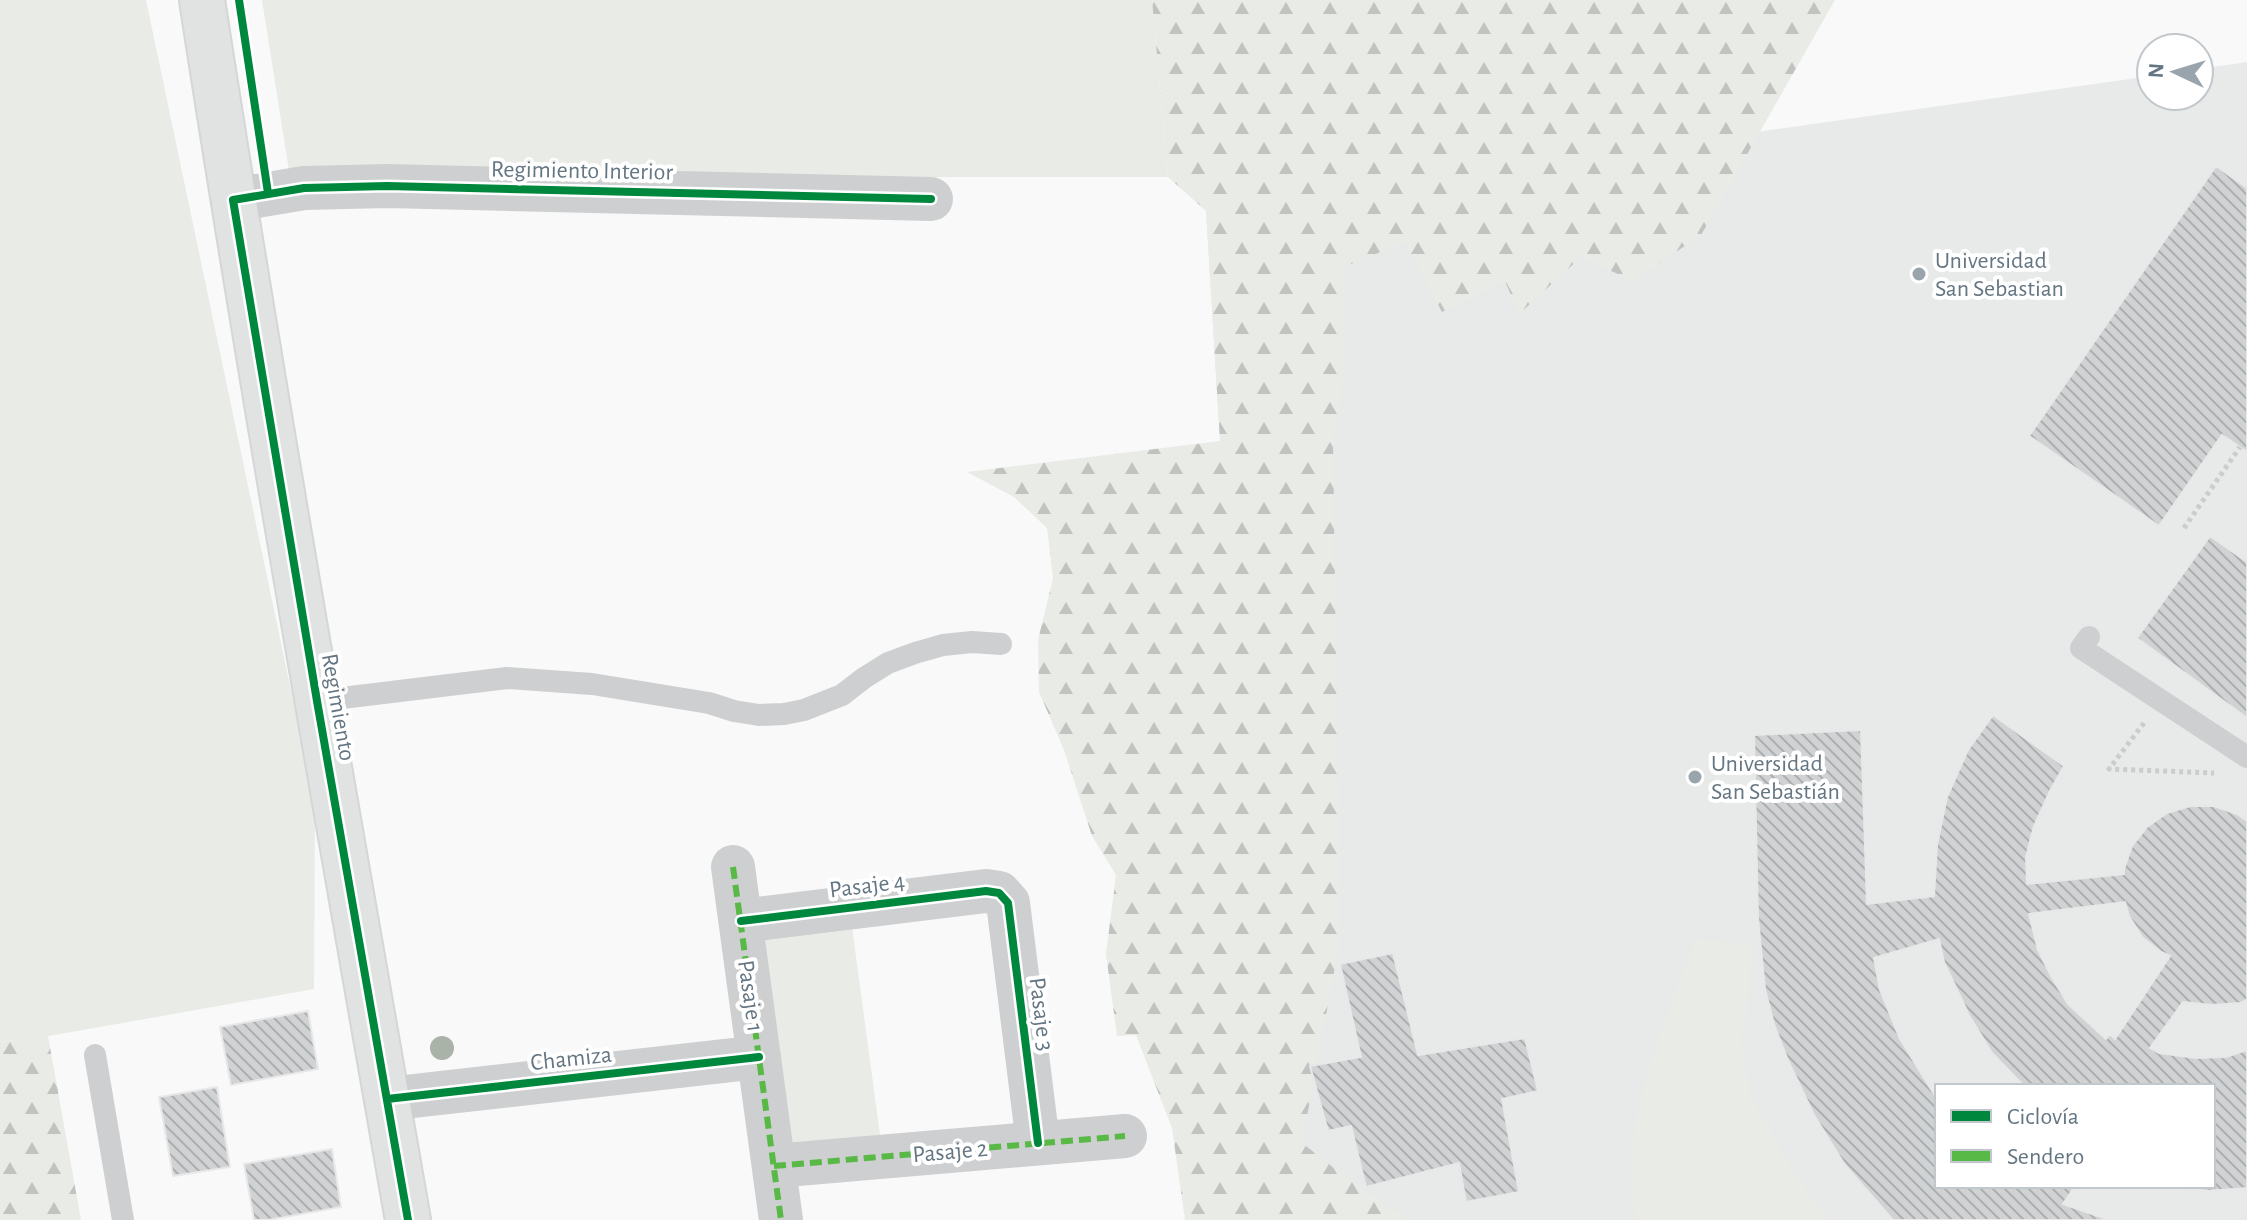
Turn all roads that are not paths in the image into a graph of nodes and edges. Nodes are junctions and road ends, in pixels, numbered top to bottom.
1 (202, 0) edge
2 (931, 199) dead end
3 (233, 200) junction
4 (2089, 637) dead end
5 (1001, 644) dead end
6 (317, 701) junction
7 (2247, 757) edge
8 (733, 867) dead end
9 (999, 893) joint
10 (741, 921) junction
11 (95, 1055) dead end
12 (759, 1057) junction
13 (387, 1099) junction
14 (1125, 1136) dead end
15 (1038, 1143) junction
16 (774, 1166) junction
17 (123, 1220) edge
18 (408, 1220) edge
19 (781, 1220) edge

1 - 3 main road, Regimiento
2 - 3 street, Regimiento Interior
3 - 6 main road, Regimiento
4 - 7 lane
5 - 6 lane
6 - 13 main road, Regimiento
8 - 10 street, Pasaje 1
9 - 10 street, Pasaje 4
9 - 15 street, Pasaje 3
10 - 12 street, Pasaje 1
11 - 17 lane
12 - 13 street, Chamiza
12 - 16 street, Pasaje 1
13 - 18 main road, Regimiento
14 - 15 street, Pasaje 2
15 - 16 street, Pasaje 2
16 - 19 street, Pasaje 1

